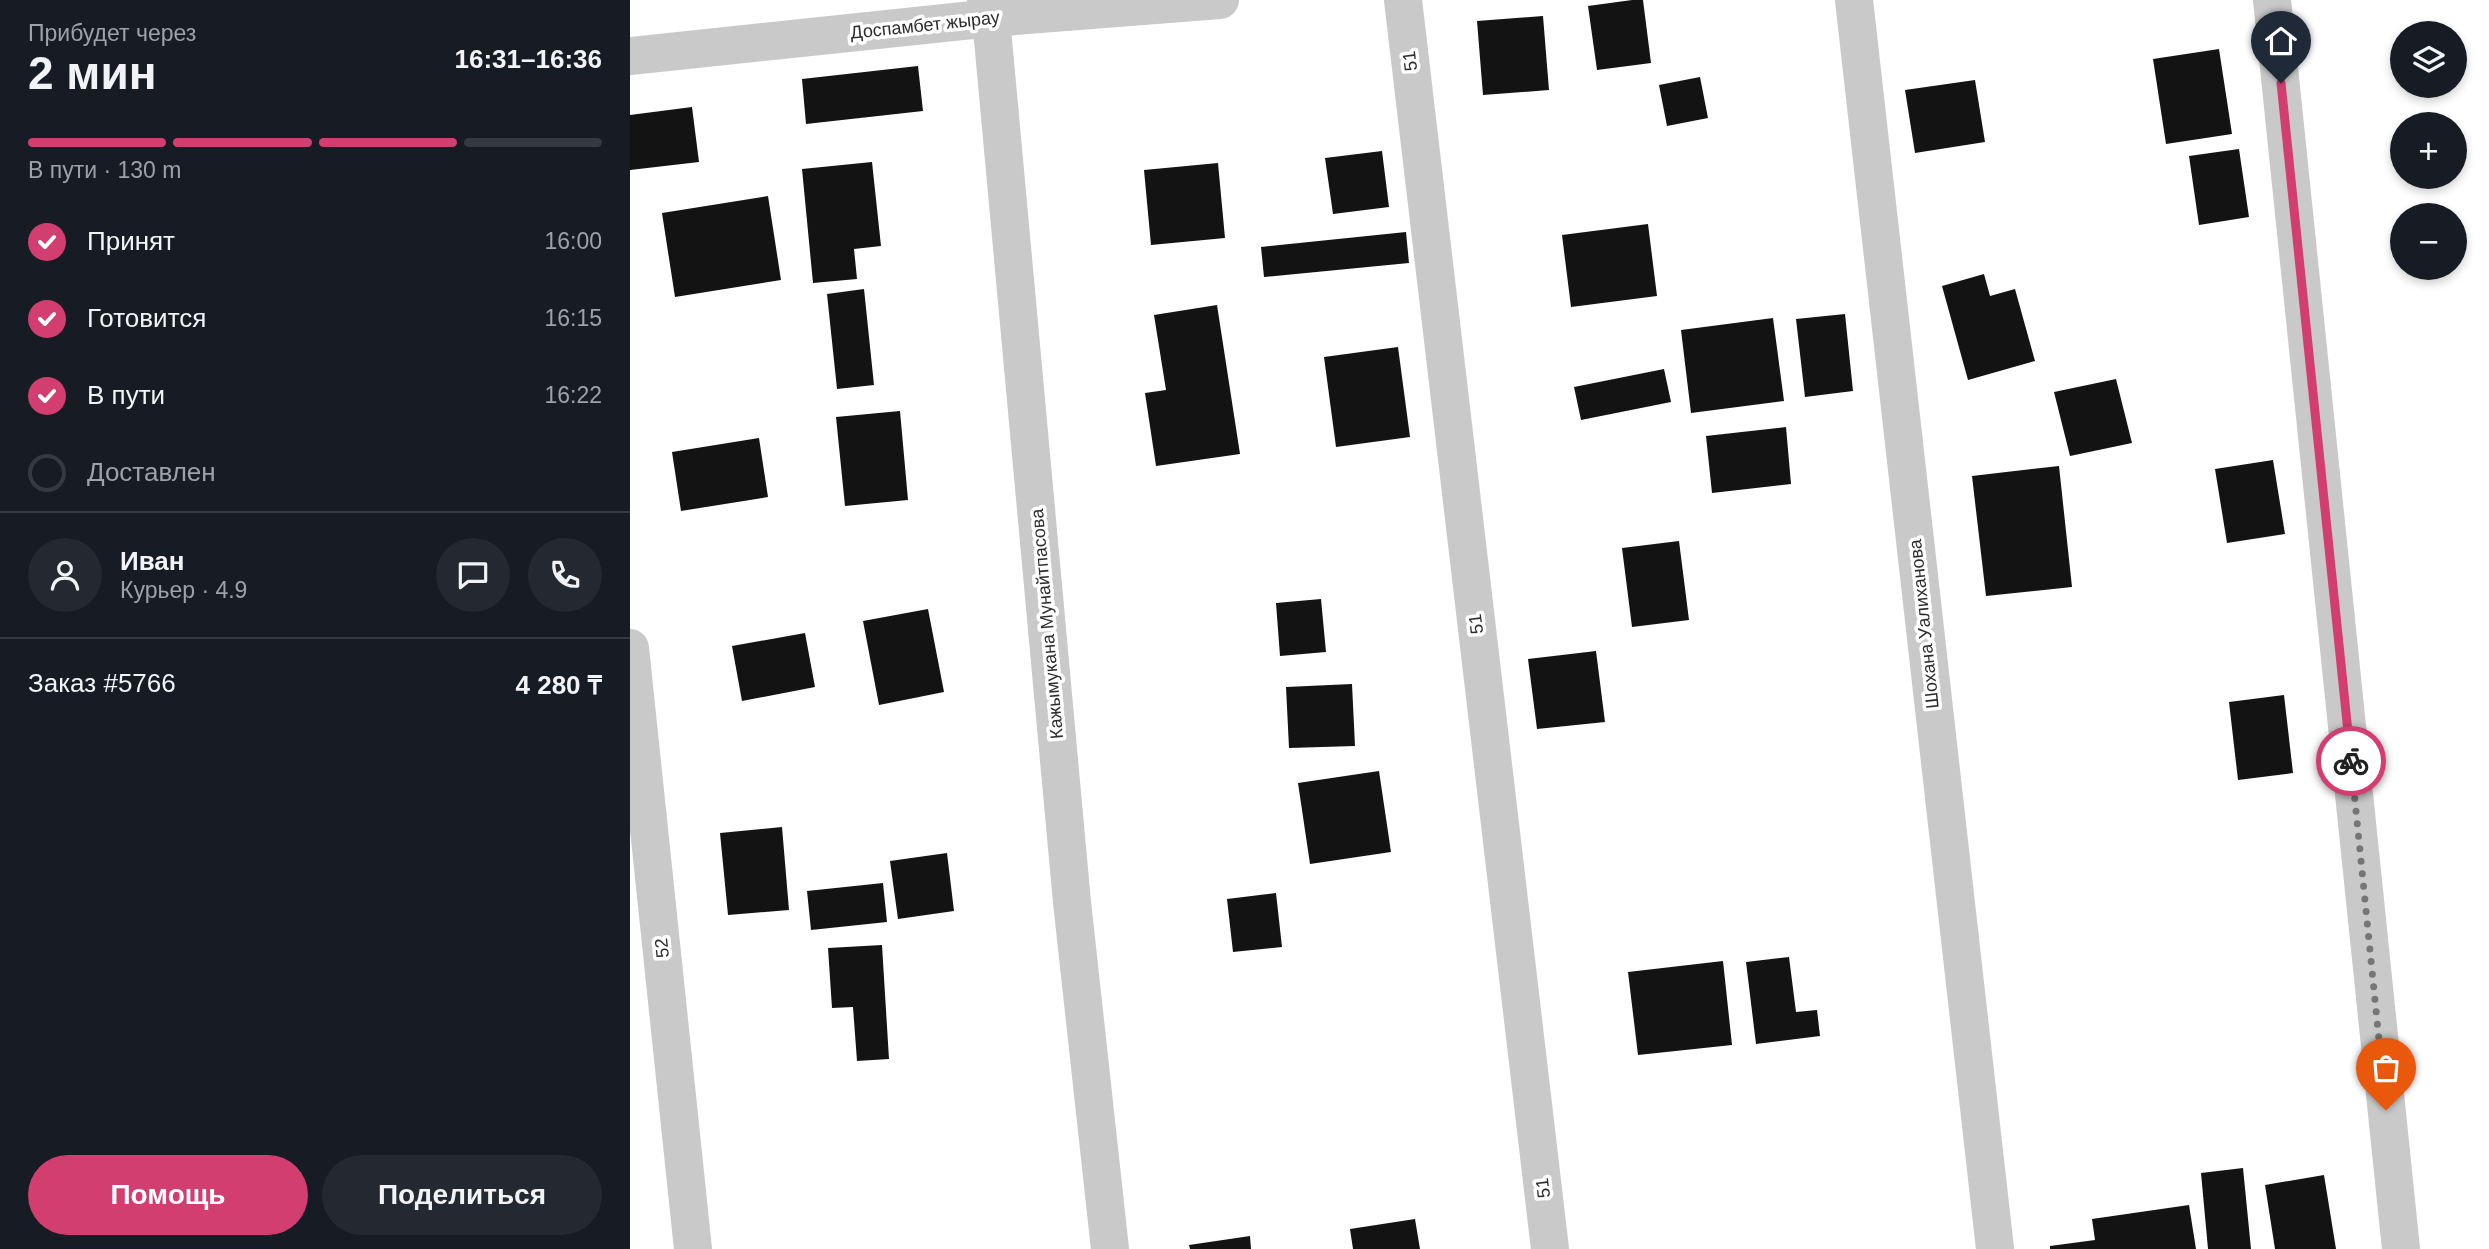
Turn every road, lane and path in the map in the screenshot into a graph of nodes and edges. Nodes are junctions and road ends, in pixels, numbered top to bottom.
1 (1220, 0) edge
2 (1403, 0) edge
3 (1854, 0) edge
4 (2272, 0) edge
5 (988, 9) edge
6 (630, 56) edge
7 (630, 648) edge
8 (693, 1249) edge
9 (1110, 1249) edge
10 (1550, 1249) edge
11 (1994, 1249) edge
12 (2401, 1249) edge

1 - 5 street, Доспамбет жырау
2 - 10 street, 51
3 - 11 street, Шохана Уалиханова
4 - 12 street
5 - 6 street, Доспамбет жырау
5 - 9 street, Кажымукана Мунайтпасова
7 - 8 street, 52

